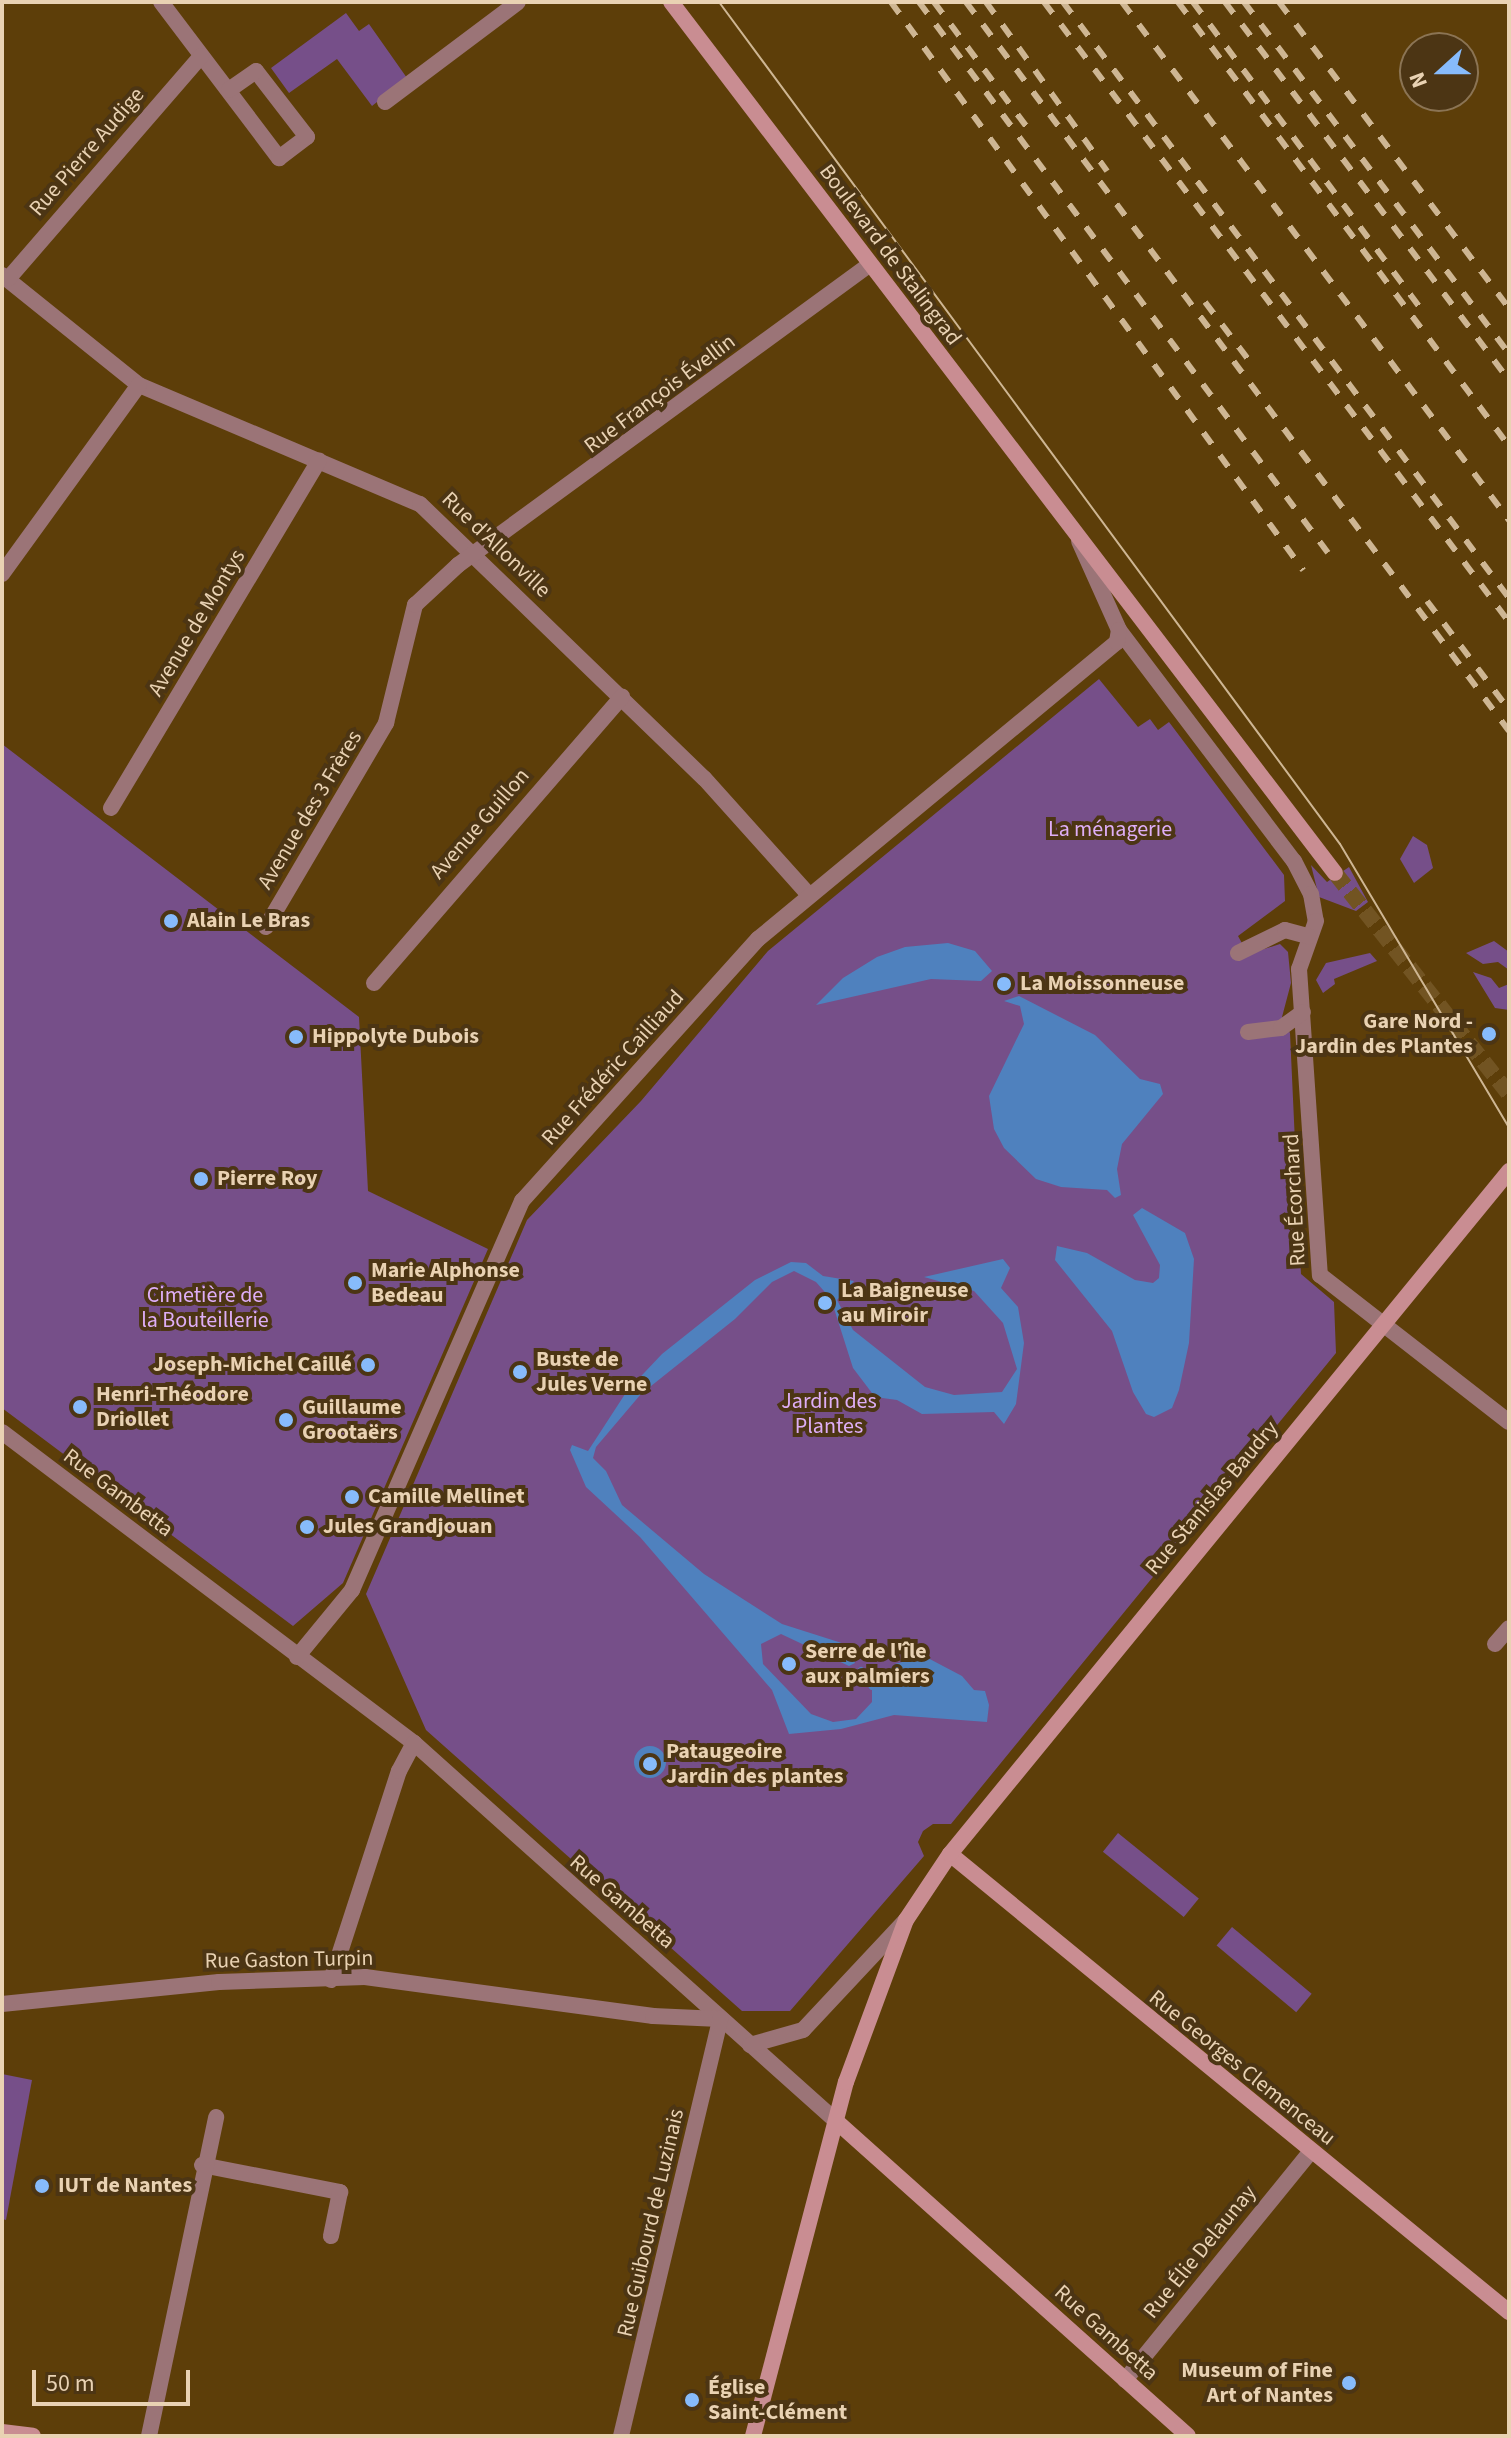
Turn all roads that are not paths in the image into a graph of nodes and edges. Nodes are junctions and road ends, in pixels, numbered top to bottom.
1 (161, 2) edge
2 (518, 2) edge
3 (671, 2) edge
4 (201, 56) junction
5 (229, 90) junction
6 (385, 102) dead end
7 (869, 265) junction
8 (5, 277) edge
9 (139, 385) junction
10 (319, 461) junction
11 (1076, 533) junction
12 (476, 556) junction
13 (2, 574) edge
14 (1119, 630) junction
15 (622, 697) junction
16 (111, 808) dead end
17 (1335, 873) tunnel mouth
18 (1311, 894) joint
19 (809, 895) junction
20 (266, 927) dead end
21 (1308, 936) junction
22 (1238, 953) dead end
23 (374, 983) dead end
24 (1303, 1012) junction
25 (1248, 1032) dead end
26 (1509, 1171) edge
27 (1384, 1324) junction
28 (1509, 1422) edge
29 (2, 1432) edge
30 (1509, 1628) edge
31 (1495, 1644) dead end
32 (297, 1657) junction
33 (414, 1743) junction
34 (950, 1854) junction
35 (906, 1920) junction
36 (331, 1980) junction
37 (2, 2004) edge
38 (720, 2019) junction
39 (750, 2045) junction
40 (216, 2117) dead end
41 (836, 2121) junction
42 (1310, 2152) junction
43 (202, 2165) junction
44 (331, 2236) dead end
45 (1509, 2312) edge
46 (1125, 2380) junction
47 (2, 2432) edge
48 (622, 2433) edge
49 (33, 2436) edge
50 (149, 2436) edge
51 (753, 2436) edge
52 (1188, 2436) edge

1 - 4 street
2 - 6 street
3 - 7 main road, Boulevard de Stalingrad
4 - 5 street
4 - 8 street, Rue Pierre Audige
5 - 5 street
7 - 11 main road, Boulevard de Stalingrad
7 - 12 street, Rue François Évellin
8 - 9 street, Rue d'Allonville
9 - 10 street, Rue d'Allonville
9 - 13 street
10 - 12 street, Rue d'Allonville
10 - 16 street, Avenue de Montys
11 - 14 street, Boulevard de Stalingrad
11 - 17 main road, Boulevard de Stalingrad
12 - 15 street, Rue d'Allonville
12 - 20 street, Avenue des 3 Frères
14 - 18 street, Boulevard de Stalingrad
14 - 19 street, Rue Frédéric Cailliaud
15 - 19 street, Rue d'Allonville
15 - 23 street, Avenue Guillon
18 - 21 street, Rue Écorchard
19 - 32 street, Rue Frédéric Cailliaud
21 - 22 street
21 - 24 street, Rue Écorchard
24 - 25 street
24 - 27 street, Rue Écorchard
26 - 27 main road, Rue Stanislas Baudry
27 - 28 street, Rue Écorchard
27 - 34 main road, Rue Stanislas Baudry
29 - 32 street, Rue Gambetta
30 - 31 street
32 - 33 street, Rue Gambetta
33 - 36 street
33 - 38 street, Rue Gambetta
34 - 35 main road, Rue Stanislas Baudry
34 - 42 main road, Rue Georges Clemenceau
35 - 39 street
35 - 41 main road, Rue Stanislas Baudry
36 - 37 street, Rue Gaston Turpin
36 - 38 street, Rue Gaston Turpin
38 - 39 street, Rue Gambetta
38 - 48 street, Rue Guibourd de Luzinais
39 - 41 street, Rue Gambetta
40 - 43 street
41 - 46 main road, Rue Gambetta
41 - 51 main road, Rue Stanislas Baudry
42 - 45 main road, Rue Georges Clemenceau
42 - 46 street, Rue Élie Delaunay
43 - 44 street
43 - 50 street
46 - 52 main road, Rue Gambetta
47 - 49 main road

